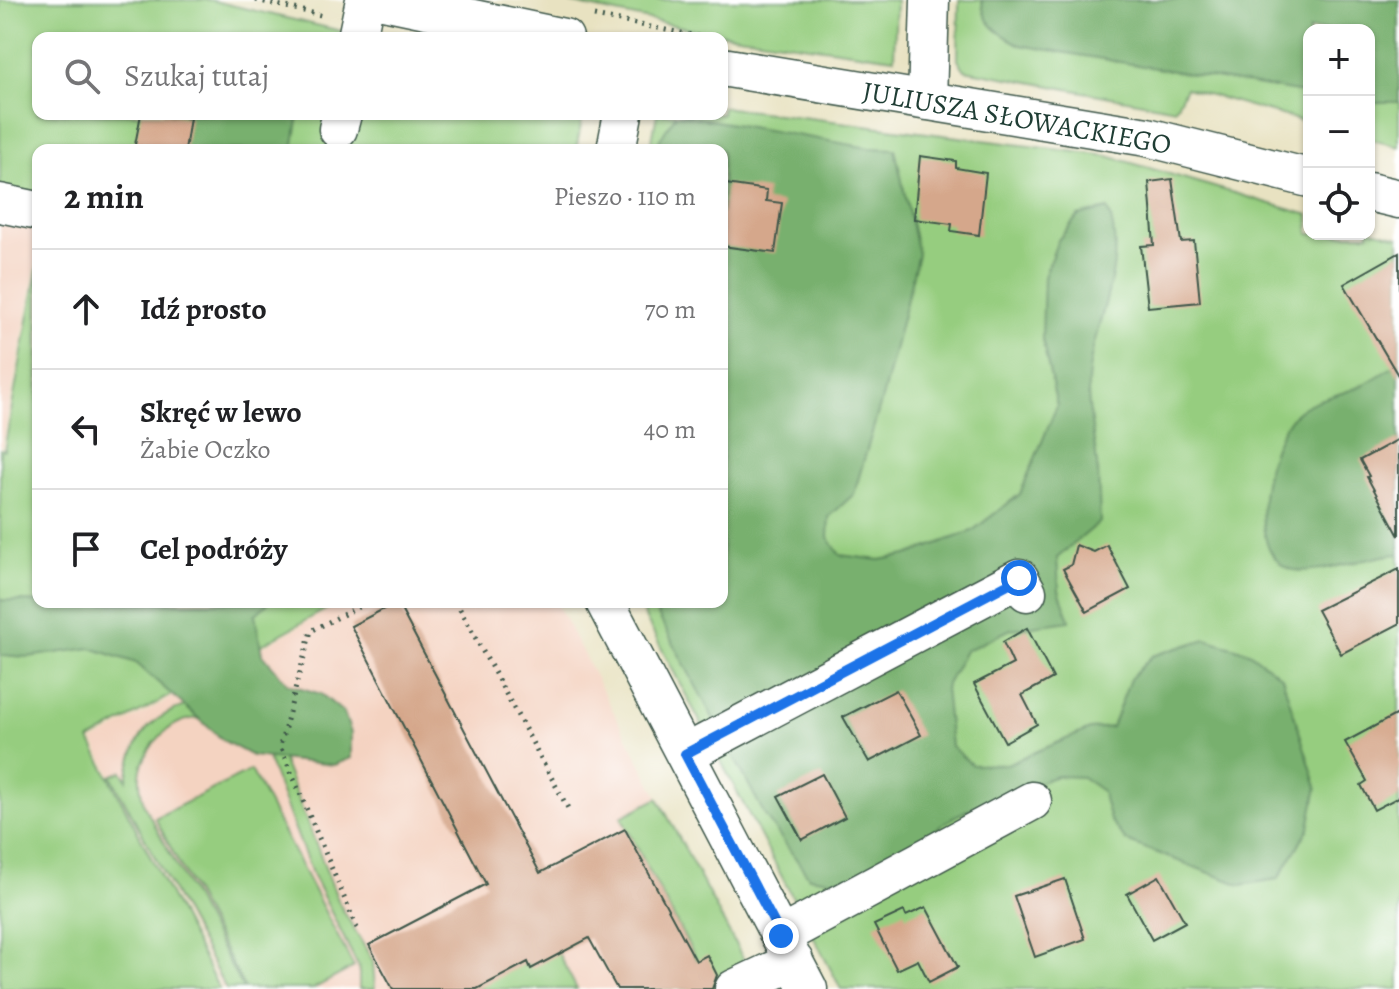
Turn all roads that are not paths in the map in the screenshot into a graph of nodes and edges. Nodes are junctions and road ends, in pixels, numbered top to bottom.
1 (930, 0) edge
2 (366, 15) edge
3 (573, 26) edge
4 (728, 68) edge
5 (927, 101) junction
6 (622, 120) edge
7 (617, 144) edge
8 (1303, 176) edge
9 (1375, 193) edge
10 (1399, 199) edge
11 (0, 203) edge
12 (32, 210) edge
13 (1027, 592) dead end
14 (608, 608) edge
15 (685, 754) junction
16 (1032, 801) dead end
17 (794, 962) edge
18 (734, 989) edge

1 - 5 street
2 - 3 street
4 - 5 street, JULIUSZA SŁOWACKIEGO
5 - 8 street, JULIUSZA SŁOWACKIEGO
6 - 7 street
9 - 10 street
11 - 12 street
13 - 15 street
14 - 15 street
15 - 17 street
16 - 17 street
17 - 18 street

